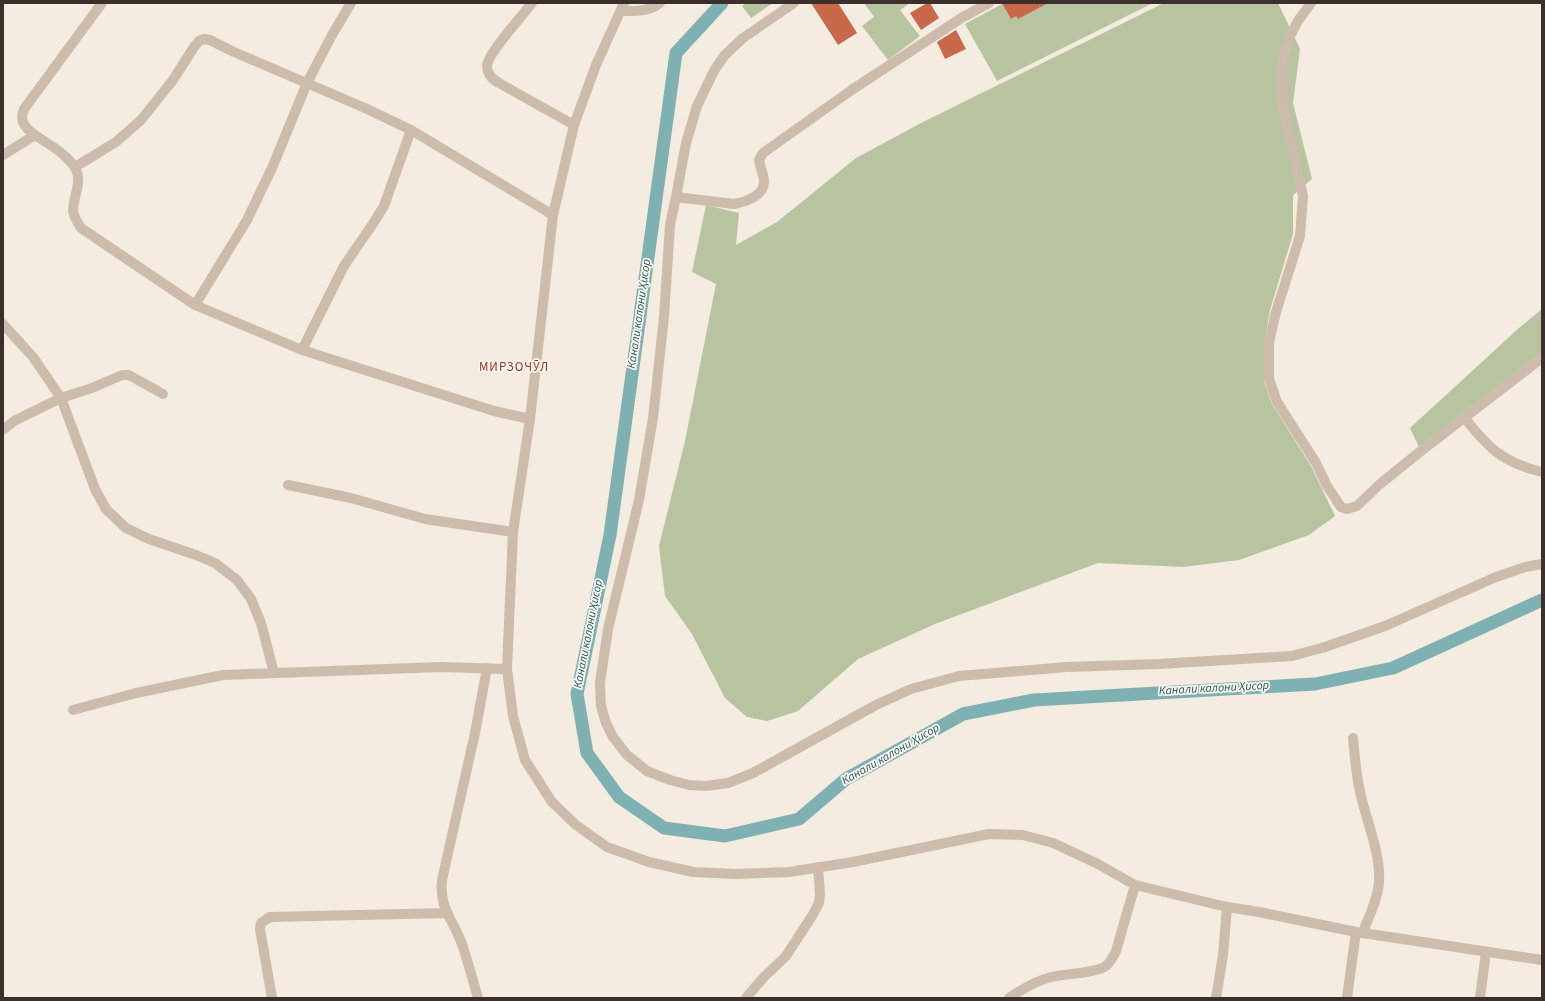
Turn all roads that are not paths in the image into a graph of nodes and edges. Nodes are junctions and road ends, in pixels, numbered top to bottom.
1 (102, 3) edge
2 (351, 3) edge
3 (532, 3) edge
4 (660, 3) edge
5 (794, 3) edge
6 (989, 3) edge
7 (1311, 3) edge
8 (622, 7) edge
9 (307, 83) junction
10 (574, 125) junction
11 (411, 130) junction
12 (35, 135) junction
13 (3, 155) edge
14 (75, 167) junction
15 (676, 197) junction
16 (553, 215) junction
17 (195, 305) junction
18 (3, 324) edge
19 (302, 350) junction
20 (1542, 358) edge
21 (162, 394) dead end
22 (60, 398) junction
23 (1464, 418) junction
24 (530, 419) junction
25 (3, 430) edge
26 (1542, 472) edge
27 (288, 486) dead end
28 (513, 532) junction
29 (1542, 564) edge
30 (487, 668) junction
31 (507, 669) junction
32 (274, 673) junction
33 (73, 710) dead end
34 (1353, 738) dead end
35 (818, 867) junction
36 (1135, 885) junction
37 (1226, 907) junction
38 (448, 914) junction
39 (1360, 932) junction
40 (1486, 952) junction
41 (1542, 960) edge
42 (272, 998) edge
43 (478, 998) edge
44 (746, 998) edge
45 (1009, 998) edge
46 (1216, 998) edge
47 (1347, 998) edge
48 (1480, 998) edge

1 - 12 street
2 - 9 street
3 - 10 street
4 - 8 street
5 - 15 street
6 - 15 street
7 - 23 street
8 - 10 street
9 - 11 street
9 - 14 street
9 - 17 street
10 - 16 street
11 - 16 street
11 - 19 street
12 - 13 street
12 - 14 street
14 - 17 street
15 - 29 street
16 - 24 street
17 - 19 street
18 - 22 street
19 - 24 street
20 - 23 street
21 - 22 street
22 - 25 street
22 - 32 street
23 - 26 street
24 - 28 street
27 - 28 street
28 - 31 street
30 - 31 street
30 - 32 street
30 - 38 street
31 - 35 street
32 - 33 street
34 - 39 street
35 - 36 street
35 - 44 street
36 - 37 street
36 - 45 street
37 - 39 street
37 - 46 street
38 - 42 street
38 - 43 street
39 - 40 street
39 - 47 street
40 - 41 street
40 - 48 street

